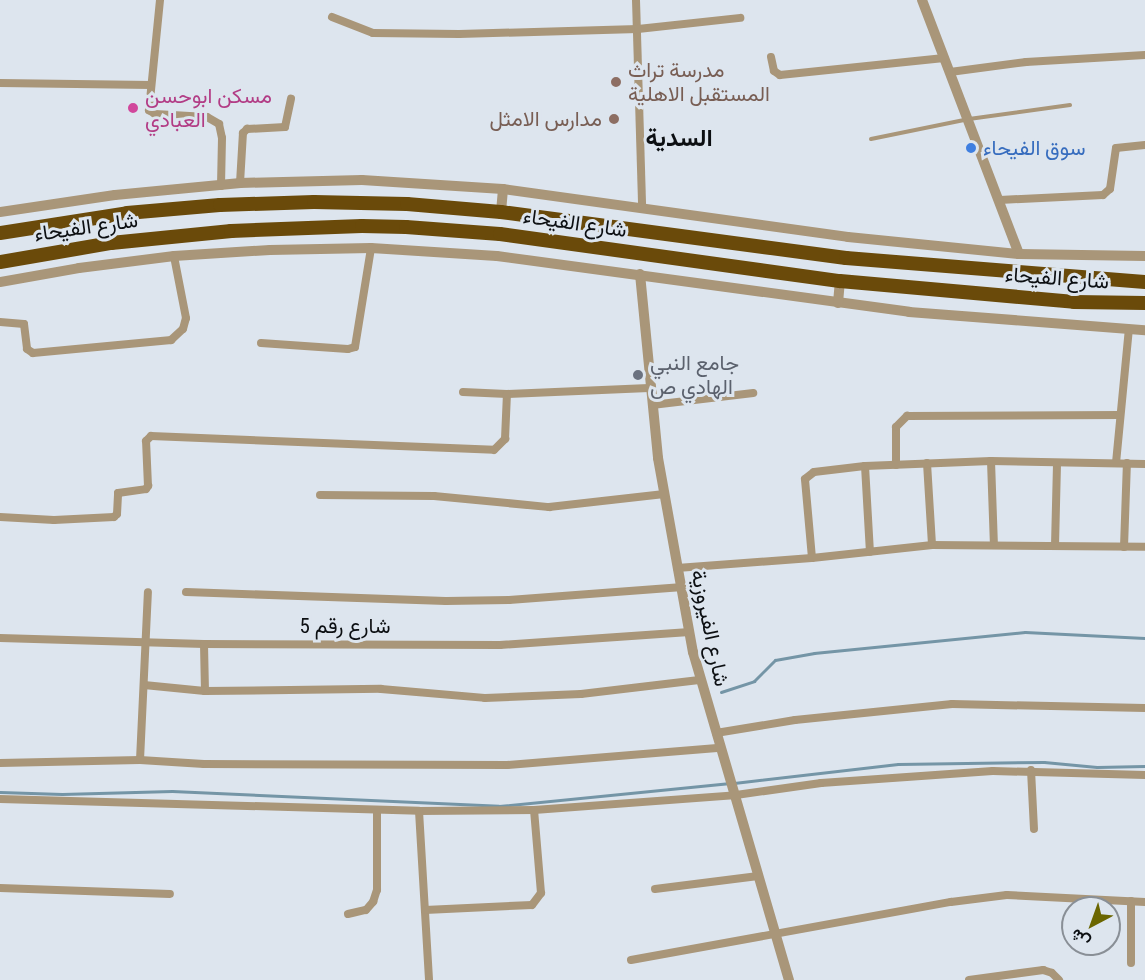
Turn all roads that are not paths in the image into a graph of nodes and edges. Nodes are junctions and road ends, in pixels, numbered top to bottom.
1 (160, 0) edge
2 (636, 0) edge
3 (922, 0) edge
4 (333, 17) dead end
5 (740, 18) dead end
6 (638, 28) junction
7 (1145, 55) edge
8 (771, 57) dead end
9 (944, 58) junction
10 (950, 72) junction
11 (0, 83) edge
12 (151, 85) junction
13 (291, 99) dead end
14 (1070, 105) dead end
15 (969, 119) junction
16 (871, 139) dead end
17 (1145, 145) edge
18 (240, 183) junction
19 (221, 186) junction
20 (502, 189) junction
21 (1000, 200) junction
22 (642, 207) junction
23 (0, 212) edge
24 (501, 212) junction
25 (660, 232) junction
26 (0, 233) edge
27 (500, 234) junction
28 (848, 237) junction
29 (371, 248) junction
30 (1019, 254) junction
31 (174, 256) junction
32 (497, 256) junction
33 (656, 256) junction
34 (1075, 256) junction
35 (1145, 256) edge
36 (846, 258) junction
37 (0, 262) edge
38 (640, 274) junction
39 (1075, 276) junction
40 (840, 281) junction
41 (0, 282) edge
42 (1145, 282) edge
43 (838, 303) junction
44 (1145, 303) edge
45 (0, 322) edge
46 (1129, 328) junction
47 (1145, 330) edge
48 (261, 343) dead end
49 (649, 388) junction
50 (463, 392) dead end
51 (753, 393) dead end
52 (507, 394) junction
53 (652, 405) junction
54 (1120, 415) junction
55 (991, 461) junction
56 (1116, 462) junction
57 (1057, 463) junction
58 (1127, 463) junction
59 (927, 464) junction
60 (1145, 464) edge
61 (896, 465) junction
62 (865, 466) junction
63 (664, 494) junction
64 (320, 495) dead end
65 (0, 517) edge
66 (932, 545) junction
67 (994, 545) junction
68 (1055, 546) junction
69 (1124, 547) junction
70 (1145, 547) edge
71 (870, 552) junction
72 (812, 558) junction
73 (676, 568) junction
74 (680, 587) junction
75 (148, 592) dead end
76 (186, 592) dead end
77 (690, 632) junction
78 (0, 638) edge
79 (146, 642) junction
80 (204, 644) junction
81 (699, 680) junction
82 (144, 685) junction
83 (204, 691) junction
84 (1145, 708) edge
85 (716, 733) junction
86 (720, 748) junction
87 (140, 760) junction
88 (0, 763) edge
89 (1032, 770) junction
90 (1145, 775) edge
91 (733, 787) junction
92 (0, 800) edge
93 (377, 810) junction
94 (534, 810) junction
95 (419, 812) junction
96 (1034, 829) dead end
97 (758, 876) junction
98 (0, 888) edge
99 (655, 889) dead end
100 (170, 894) dead end
101 (1131, 901) junction
102 (1145, 902) edge
103 (425, 910) junction
104 (348, 914) dead end
105 (776, 934) junction
106 (632, 960) dead end
107 (1131, 963) dead end
108 (1000, 977) edge
109 (429, 980) edge
110 (789, 980) edge
111 (969, 980) edge
112 (1059, 980) edge

1 - 12 street
2 - 6 street
3 - 9 street
4 - 6 street
5 - 6 street
6 - 22 street
7 - 10 street
8 - 9 street
9 - 10 street
10 - 15 street
11 - 12 street
12 - 19 street
13 - 18 street
14 - 15 lane
15 - 16 lane
15 - 21 street
17 - 21 street
18 - 19 street
18 - 20 street
19 - 23 street
20 - 22 street
20 - 24 street
21 - 30 street
22 - 28 street
24 - 25 highway, شارع الفيحاء
24 - 26 highway, شارع الفيحاء
25 - 33 highway
25 - 36 highway, شارع الفيحاء
27 - 32 street
27 - 33 highway, شارع الفيحاء
27 - 37 highway, شارع الفيحاء
28 - 30 street
28 - 36 street
29 - 31 street
29 - 32 street
29 - 48 street
30 - 34 street
31 - 41 street
31 - 45 street
32 - 38 street
33 - 40 highway, شارع الفيحاء
34 - 35 street
34 - 39 street
36 - 39 highway, شارع الفيحاء
38 - 43 street
38 - 49 street, شارع الفيروزية
39 - 42 highway, شارع الفيحاء
40 - 43 street
40 - 44 highway, شارع الفيحاء
43 - 46 street
46 - 47 street
46 - 54 street
49 - 52 street
49 - 53 street, شارع الفيروزية
50 - 52 street
51 - 53 street
52 - 65 street
53 - 63 street, شارع الفيروزية
54 - 56 street
54 - 61 street
55 - 57 street
55 - 59 street
55 - 67 street
56 - 57 street
56 - 58 street
57 - 68 street
58 - 60 street
58 - 69 street
59 - 61 street
59 - 66 street
61 - 62 street
62 - 71 street
62 - 72 street
63 - 64 street
63 - 73 street, شارع الفيروزية
66 - 67 street
66 - 71 street
67 - 68 street
68 - 69 street
69 - 70 street
71 - 72 street
72 - 73 street
73 - 74 street, شارع الفيروزية
74 - 76 street
74 - 77 street, شارع الفيروزية
75 - 79 street
77 - 80 street, شارع رقم 5
77 - 81 street, شارع الفيروزية
78 - 79 street, شارع رقم 5
79 - 80 street, شارع رقم 5
79 - 82 street
80 - 83 street
81 - 83 street
81 - 85 street, شارع الفيروزية
82 - 83 street
82 - 87 street
84 - 85 street
85 - 86 street, شارع الفيروزية
86 - 87 street
86 - 91 street, شارع الفيروزية
87 - 88 street
89 - 90 street
89 - 91 street
89 - 96 street
91 - 94 street
91 - 97 street, شارع الفيروزية
92 - 93 street
93 - 95 street
93 - 104 street
94 - 95 street
94 - 103 street
95 - 103 street
97 - 99 street
97 - 105 street, شارع الفيروزية
98 - 100 street
101 - 102 street
101 - 105 street
101 - 107 street
103 - 109 street
105 - 106 street
105 - 110 street, شارع الفيروزية
108 - 111 street
108 - 112 street

